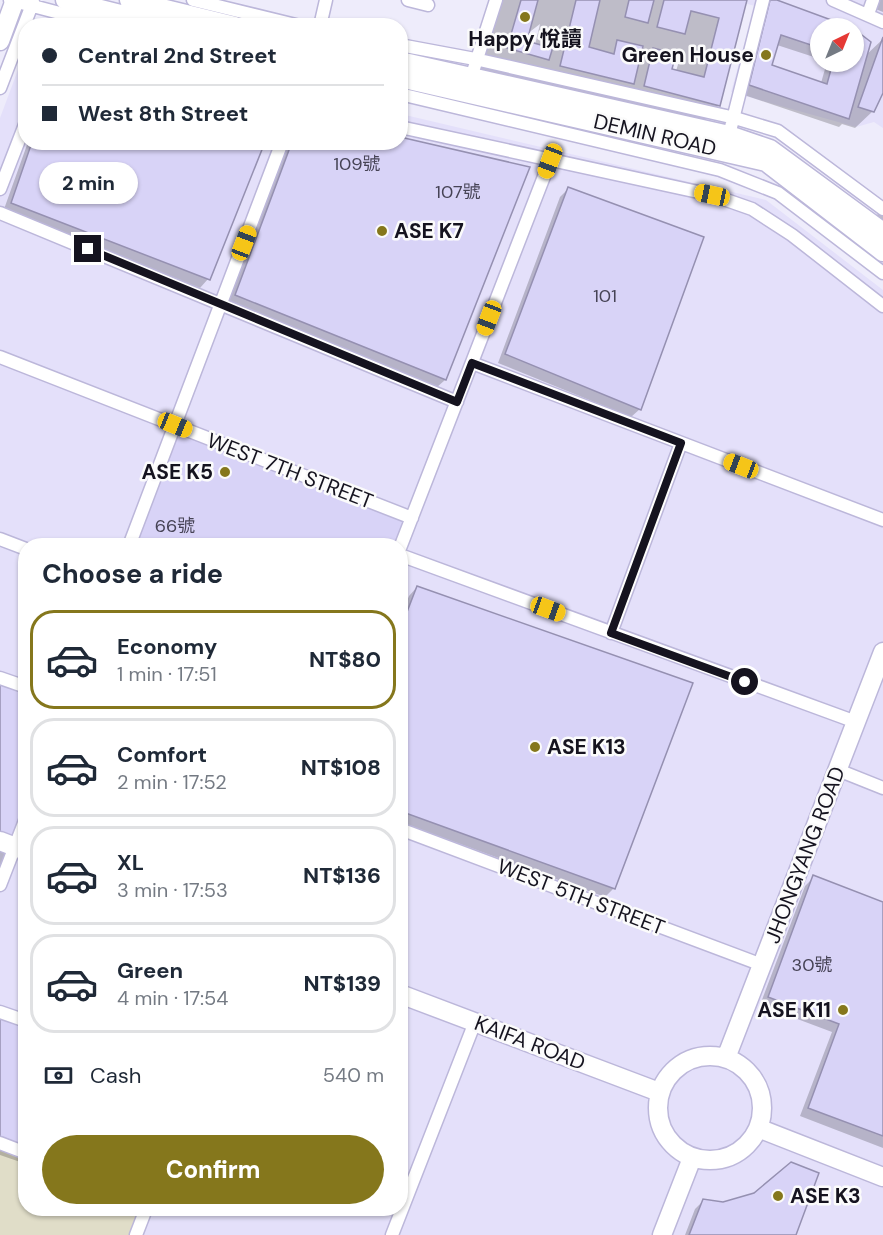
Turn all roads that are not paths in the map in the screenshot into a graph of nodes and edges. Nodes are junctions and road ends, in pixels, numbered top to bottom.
1 (65, 0) edge
2 (129, 0) edge
3 (193, 0) edge
4 (326, 0) edge
5 (408, 0) edge
6 (496, 0) edge
7 (763, 0) edge
8 (832, 0) edge
9 (873, 0) edge
10 (21, 2) edge
11 (428, 5) dead end
12 (868, 14) junction
13 (226, 16) edge
14 (80, 18) edge
15 (136, 18) edge
16 (322, 18) edge
17 (883, 22) edge
18 (0, 41) edge
19 (408, 50) edge
20 (408, 65) edge
21 (408, 79) edge
22 (469, 84) junction
23 (0, 88) edge
24 (408, 93) edge
25 (735, 118) junction
26 (408, 129) edge
27 (18, 143) edge
28 (727, 143) junction
29 (279, 150) edge
30 (550, 161) junction
31 (720, 170) junction
32 (0, 189) edge
33 (883, 209) edge
34 (0, 213) edge
35 (883, 232) edge
36 (883, 252) edge
37 (883, 273) edge
38 (221, 304) junction
39 (883, 306) edge
40 (0, 357) edge
41 (472, 363) junction
42 (457, 402) junction
43 (175, 425) junction
44 (681, 443) junction
45 (412, 519) junction
46 (883, 520) edge
47 (132, 538) edge
48 (404, 538) edge
49 (0, 539) edge
50 (18, 546) edge
51 (408, 558) edge
52 (611, 633) junction
53 (883, 652) edge
54 (0, 678) edge
55 (18, 684) edge
56 (856, 722) junction
57 (838, 770) junction
58 (883, 788) edge
59 (408, 832) edge
60 (13, 847) edge
61 (0, 885) edge
62 (762, 965) junction
63 (408, 997) edge
64 (0, 1012) edge
65 (18, 1019) edge
66 (476, 1022) junction
67 (726, 1058) junction
68 (659, 1092) junction
69 (758, 1128) junction
70 (0, 1143) edge
71 (18, 1150) edge
72 (692, 1158) junction
73 (883, 1177) edge
74 (408, 1194) edge
75 (143, 1216) edge
76 (399, 1216) edge
77 (136, 1235) edge
78 (392, 1235) edge
79 (662, 1235) edge

1 - 15 street
2 - 13 street
3 - 13 street
4 - 16 street
5 - 11 street
6 - 22 street
7 - 25 street
8 - 12 street
9 - 12 street
10 - 14 street
10 - 18 street
10 - 23 street
12 - 17 street
19 - 22 street, DEMIN ROAD
20 - 22 street, DEMIN ROAD
21 - 22 street, DEMIN ROAD
22 - 24 street, DEMIN ROAD
22 - 25 street, DEMIN ROAD
22 - 28 street, DEMIN ROAD
22 - 31 street, DEMIN ROAD
25 - 28 street
25 - 33 street, DEMIN ROAD
26 - 30 street
27 - 32 street
28 - 31 street
28 - 35 street, DEMIN ROAD
28 - 36 street, DEMIN ROAD
29 - 38 street
30 - 39 street
30 - 41 street
31 - 37 street, DEMIN ROAD
34 - 38 street
38 - 42 street
38 - 43 street
40 - 43 street, WEST 7TH STREET
41 - 42 street
41 - 44 street
42 - 45 street
43 - 45 street, WEST 7TH STREET
43 - 47 street
44 - 46 street
44 - 52 street
45 - 48 street
49 - 50 street
51 - 52 street
52 - 56 street
53 - 56 street, JHONGYANG ROAD
54 - 55 street
56 - 57 street, JHONGYANG ROAD
57 - 58 street
57 - 62 street, JHONGYANG ROAD
59 - 62 street, WEST 5TH STREET
60 - 61 street
62 - 67 street, JHONGYANG ROAD
63 - 66 street, KAIFA ROAD
64 - 65 street
66 - 68 street, KAIFA ROAD
66 - 74 street
67 - 68 street
67 - 69 street
68 - 72 street
69 - 72 street
69 - 73 street
70 - 71 street
72 - 79 street
75 - 77 street
76 - 78 street

